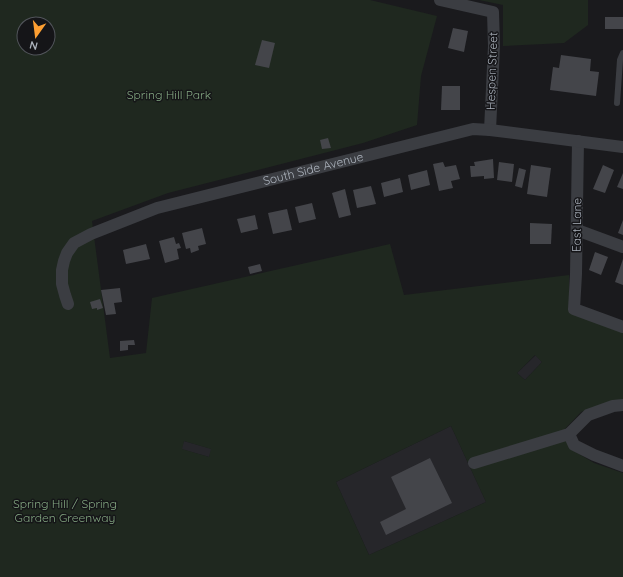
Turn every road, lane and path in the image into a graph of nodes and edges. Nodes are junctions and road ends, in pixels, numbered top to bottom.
1 (440, 0) edge
2 (623, 53) edge
3 (617, 103) dead end
4 (490, 130) junction
5 (578, 141) junction
6 (623, 147) edge
7 (577, 230) junction
8 (623, 247) edge
9 (68, 304) dead end
10 (623, 327) edge
11 (623, 405) edge
12 (569, 434) junction
13 (474, 463) dead end
14 (623, 466) edge

1 - 4 street, Hespen Street
2 - 3 lane
4 - 5 street, South Side Avenue
4 - 9 street, South Side Avenue
5 - 6 street, South Side Avenue
5 - 7 street, East Lane
7 - 8 street
7 - 10 street, East Lane
11 - 12 street
12 - 13 street
12 - 14 street

